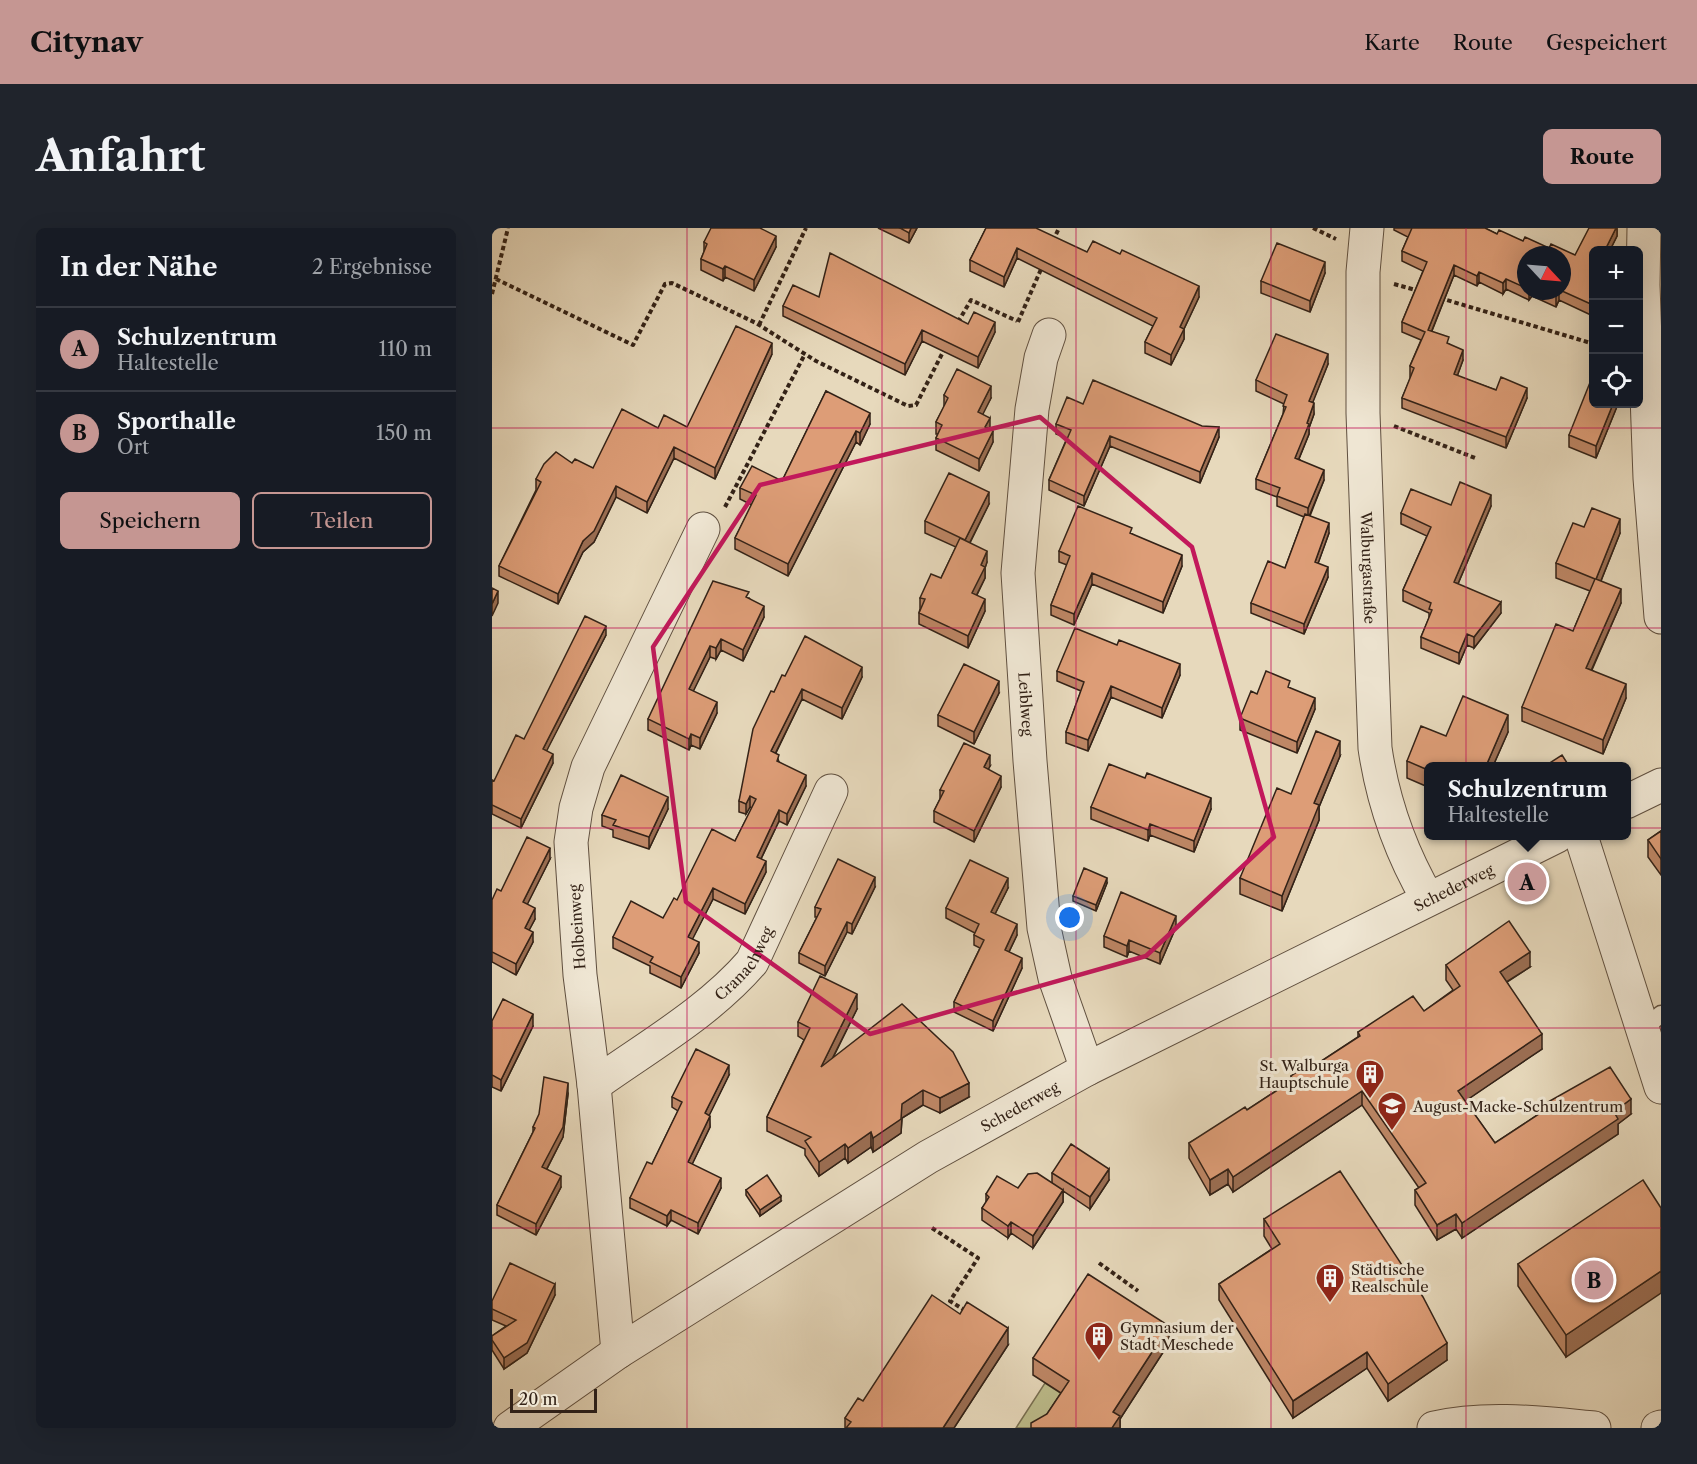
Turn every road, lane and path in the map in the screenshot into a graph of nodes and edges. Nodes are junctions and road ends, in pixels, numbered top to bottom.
1 (508, 228) edge
2 (806, 228) edge
3 (1059, 228) edge
4 (1366, 228) edge
5 (1644, 228) edge
6 (1050, 249) edge
7 (1045, 259) edge
8 (496, 279) junction
9 (1405, 287) dead end
10 (492, 294) edge
11 (1427, 294) edge
12 (1438, 297) edge
13 (1017, 321) junction
14 (957, 323) edge
15 (759, 325) junction
16 (1049, 334) joint
17 (1589, 343) edge
18 (947, 344) edge
19 (806, 354) junction
20 (1654, 378) edge
21 (1363, 413) junction
22 (1475, 458) dead end
23 (703, 529) joint
24 (1661, 617) edge
25 (1661, 785) edge
26 (831, 791) dead end
27 (1631, 800) edge
28 (1549, 840) edge
29 (1583, 840) edge
30 (1428, 899) junction
31 (1652, 1022) edge
32 (1087, 1070) junction
33 (594, 1085) junction
34 (1661, 1087) edge
35 (932, 1228) dead end
36 (1098, 1263) dead end
37 (1138, 1291) dead end
38 (968, 1312) edge
39 (618, 1352) junction
40 (510, 1428) edge
41 (1434, 1428) edge
42 (1594, 1428) edge

1 - 8 path
2 - 15 path
3 - 6 path
4 - 21 street, Walburgastraße
5 - 20 street
7 - 13 path
8 - 10 path
8 - 15 path
9 - 11 path
12 - 17 path
13 - 14 path
13 - 16 path
15 - 19 path
16 - 32 street, Leiblweg
18 - 19 path
19 - 23 path
20 - 24 street
21 - 22 path
21 - 30 street, Walburgastraße
23 - 33 street, Holbeinweg
25 - 27 street
26 - 33 street, Cranachweg
28 - 30 street, Schederweg
29 - 31 street
30 - 32 street, Schederweg
31 - 34 street
32 - 39 street, Schederweg
33 - 39 street, Holbeinweg
35 - 38 path
36 - 37 path
39 - 40 street, Schederweg
41 - 42 street

